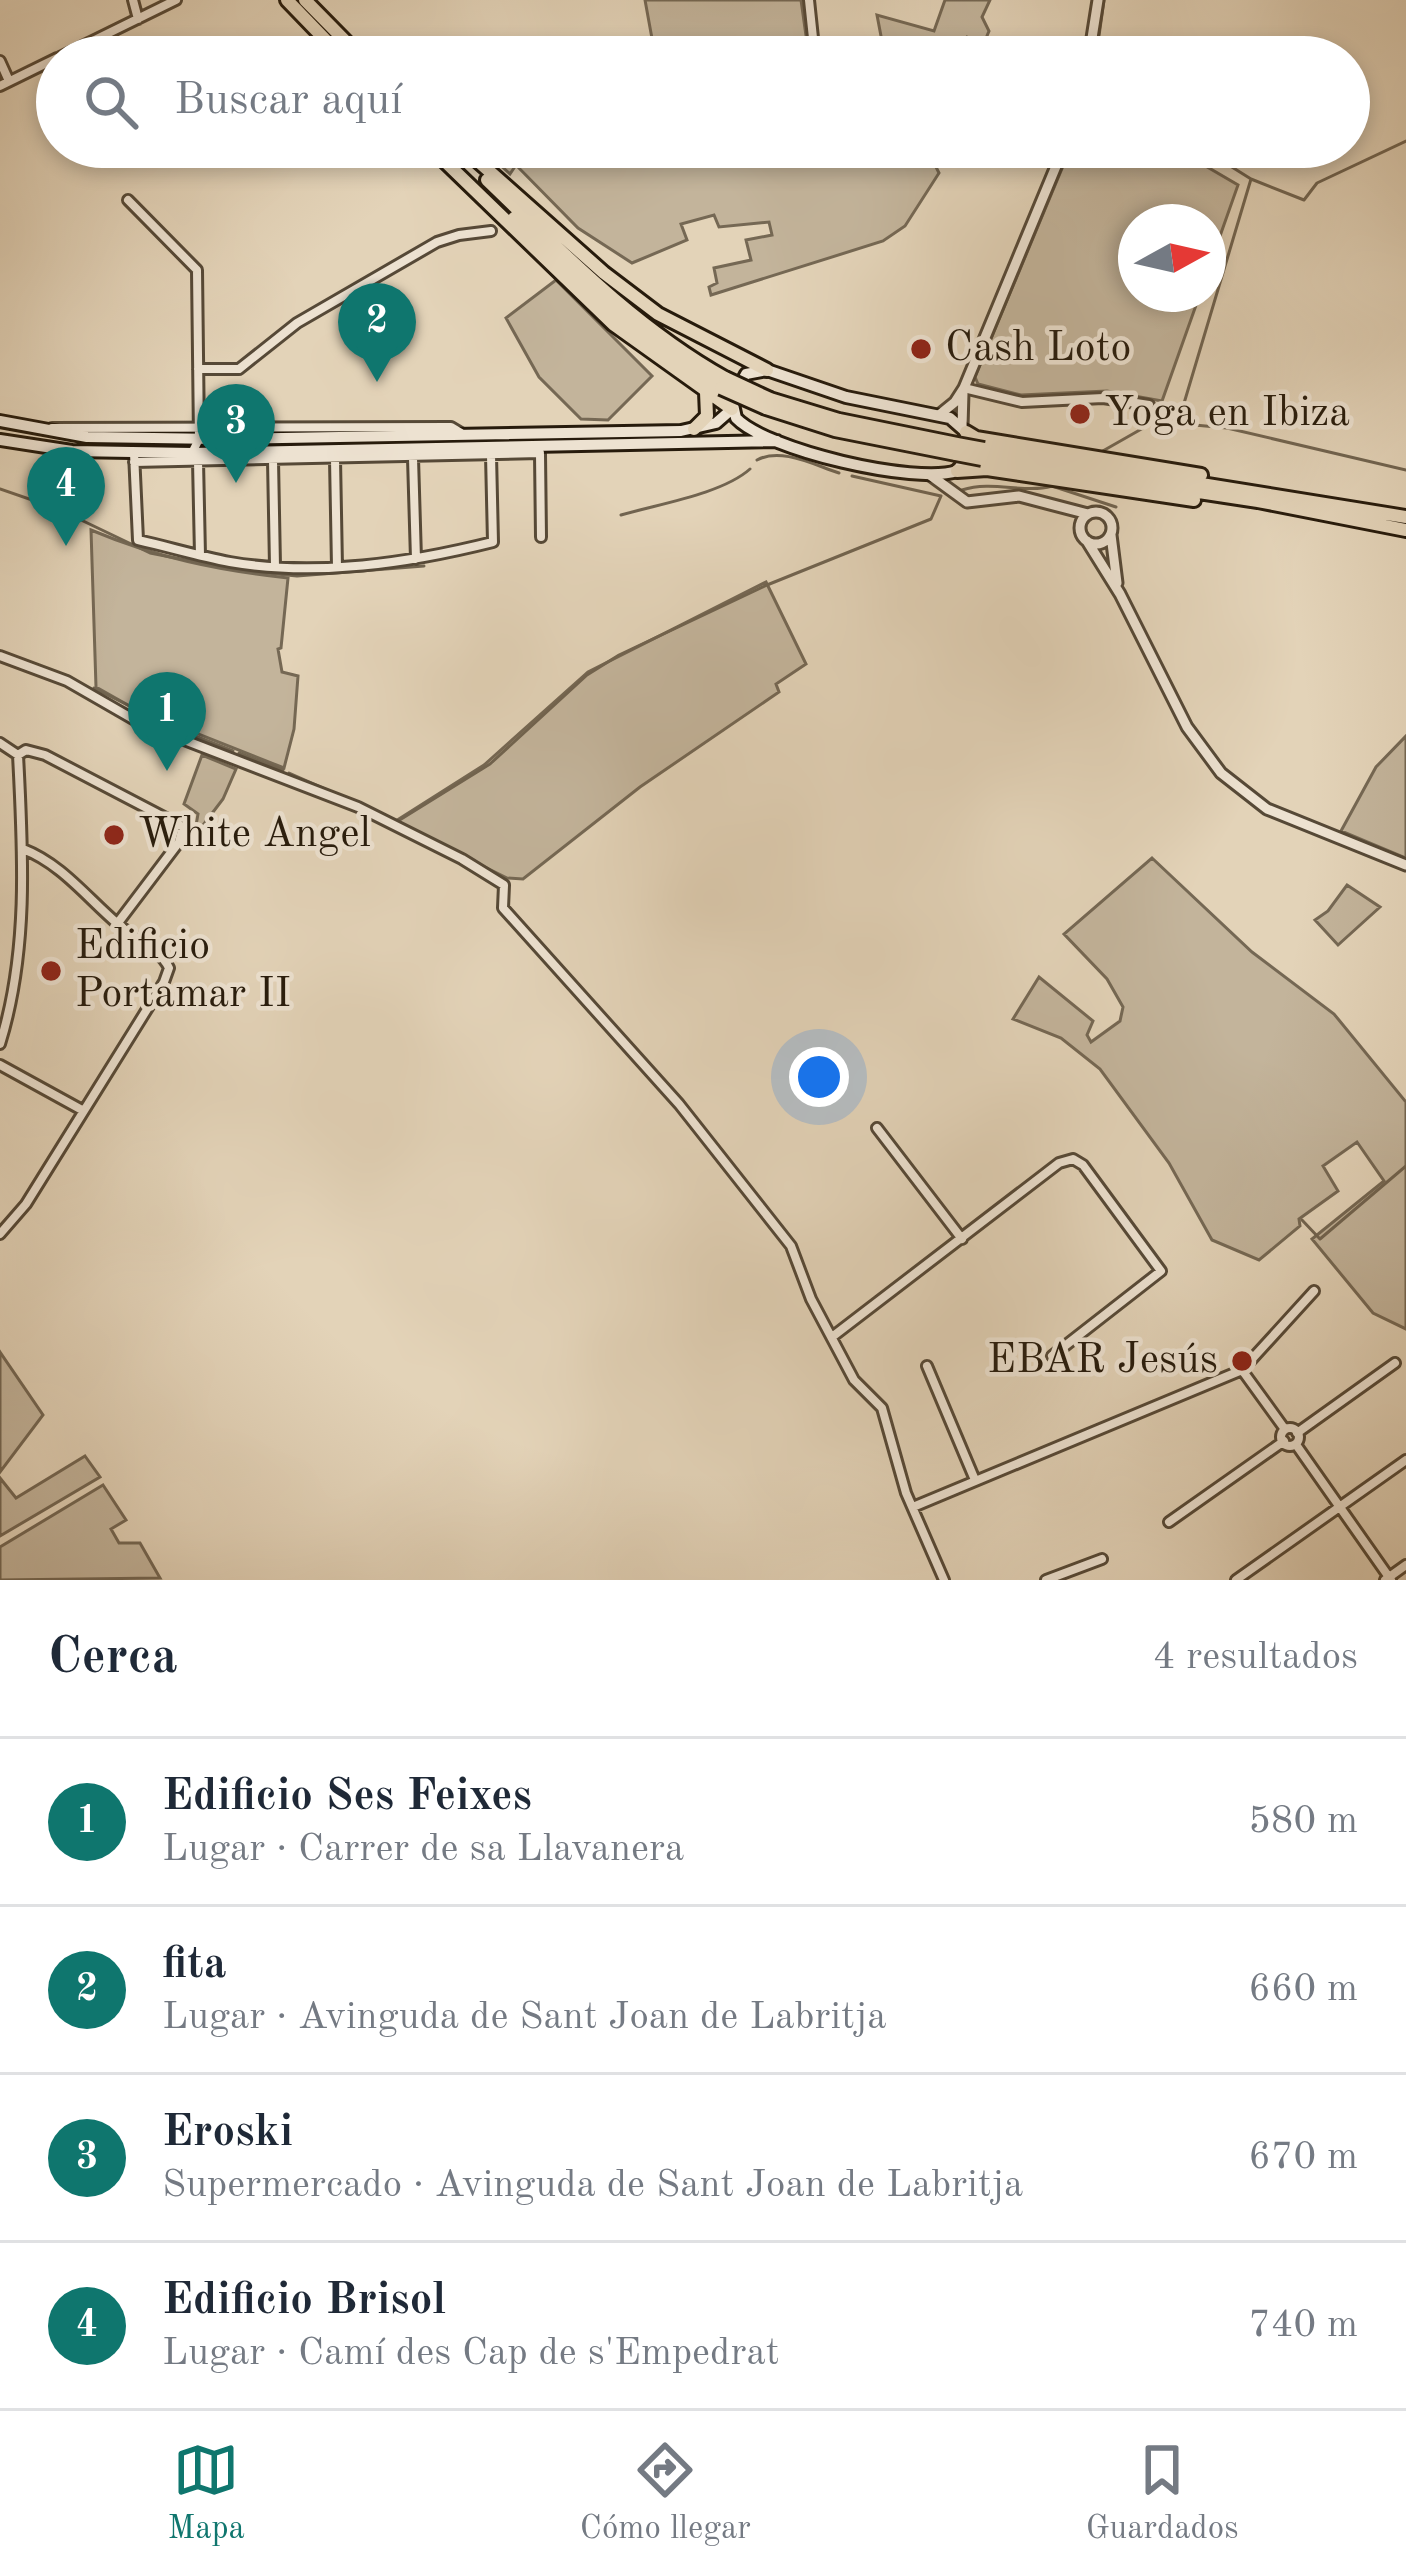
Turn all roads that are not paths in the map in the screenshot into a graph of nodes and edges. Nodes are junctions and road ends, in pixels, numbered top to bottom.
1 (133, 0) edge
2 (176, 0) edge
3 (287, 0) edge
4 (305, 0) edge
5 (809, 0) edge
6 (1098, 0) edge
7 (138, 19) junction
8 (103, 36) edge
9 (322, 36) edge
10 (340, 36) edge
11 (813, 36) edge
12 (1092, 36) edge
13 (0, 62) edge
14 (36, 69) edge
15 (4, 84) edge
16 (456, 168) edge
17 (458, 168) edge
18 (475, 168) edge
19 (486, 168) edge
20 (1055, 168) edge
21 (128, 200) dead end
22 (491, 231) dead end
23 (198, 369) junction
24 (767, 370) junction
25 (723, 383) junction
26 (964, 388) junction
27 (706, 391) junction
28 (1149, 405) dead end
29 (732, 409) junction
30 (939, 415) junction
31 (0, 421) edge
32 (694, 429) junction
33 (198, 434) junction
34 (960, 439) junction
35 (0, 440) edge
36 (777, 441) junction
37 (540, 450) junction
38 (983, 454) junction
39 (491, 455) junction
40 (195, 457) junction
41 (134, 458) junction
42 (413, 458) junction
43 (335, 459) junction
44 (273, 460) junction
45 (955, 472) junction
46 (930, 475) junction
47 (953, 494) junction
48 (1336, 505) junction
49 (1055, 507) junction
50 (1297, 511) junction
51 (1088, 514) junction
52 (1406, 517) edge
53 (1406, 530) edge
54 (1111, 533) junction
55 (541, 537) dead end
56 (1084, 537) junction
57 (200, 554) junction
58 (416, 559) junction
59 (275, 566) junction
60 (338, 567) junction
61 (1120, 594) junction
62 (0, 656) edge
63 (0, 743) edge
64 (18, 754) junction
65 (23, 849) junction
66 (1406, 865) edge
67 (117, 924) junction
68 (0, 1044) edge
69 (0, 1065) edge
70 (82, 1110) junction
71 (877, 1128) dead end
72 (0, 1234) edge
73 (962, 1239) junction
74 (1314, 1291) dead end
75 (832, 1336) junction
76 (1052, 1356) dead end
77 (1395, 1363) dead end
78 (927, 1366) dead end
79 (1242, 1370) junction
80 (1284, 1428) junction
81 (1297, 1433) junction
82 (1284, 1442) junction
83 (1297, 1446) junction
84 (1406, 1460) edge
85 (975, 1480) junction
86 (913, 1507) junction
87 (1340, 1507) junction
88 (1169, 1522) dead end
89 (1102, 1559) dead end
90 (1406, 1565) edge
91 (1388, 1579) edge
92 (944, 1580) edge
93 (1046, 1580) edge
94 (1236, 1580) edge

1 - 7 street
2 - 7 street
3 - 9 highway
4 - 10 highway
5 - 11 street
6 - 12 street
7 - 8 street
13 - 15 street
14 - 15 street
16 - 27 highway
17 - 25 highway
18 - 25 highway
19 - 24 highway
20 - 26 street
21 - 23 street
22 - 23 street
23 - 33 street
24 - 29 main road
24 - 30 main road
25 - 34 highway, bridge
26 - 28 street
26 - 30 street
26 - 34 street
27 - 29 highway
27 - 32 highway
29 - 32 main road
29 - 36 main road
30 - 34 main road
31 - 33 main road
32 - 33 main road
33 - 40 street
34 - 38 highway, bridge
34 - 45 main road
34 - 48 highway
35 - 41 main road
36 - 37 main road
36 - 46 main road
37 - 39 street
37 - 40 main road
37 - 55 street
38 - 48 highway
38 - 50 highway
39 - 42 street
39 - 58 street
40 - 41 main road
40 - 44 street
40 - 57 street
41 - 57 street
42 - 43 street
42 - 58 street
43 - 44 street
43 - 60 street
44 - 59 street
45 - 46 main road
45 - 47 street
45 - 50 highway
46 - 47 street
47 - 49 street
48 - 52 highway
49 - 51 street
49 - 56 street
50 - 53 highway
51 - 54 street
51 - 56 street
54 - 56 street
54 - 61 street
56 - 61 street
57 - 59 street
58 - 60 street
59 - 60 street
61 - 66 street
62 - 75 street
63 - 64 street
64 - 65 street
64 - 67 street
65 - 67 street
65 - 68 street
67 - 70 street
69 - 70 street
70 - 72 street
71 - 73 street
73 - 75 street
73 - 76 street
74 - 79 street
75 - 86 street
77 - 81 street
78 - 85 street
79 - 80 street
79 - 85 street
80 - 81 street
80 - 82 street
81 - 83 street
82 - 83 street
82 - 88 street
83 - 87 street
84 - 87 street
85 - 86 street
86 - 92 street
87 - 91 street
87 - 94 street
89 - 93 street
90 - 91 street

